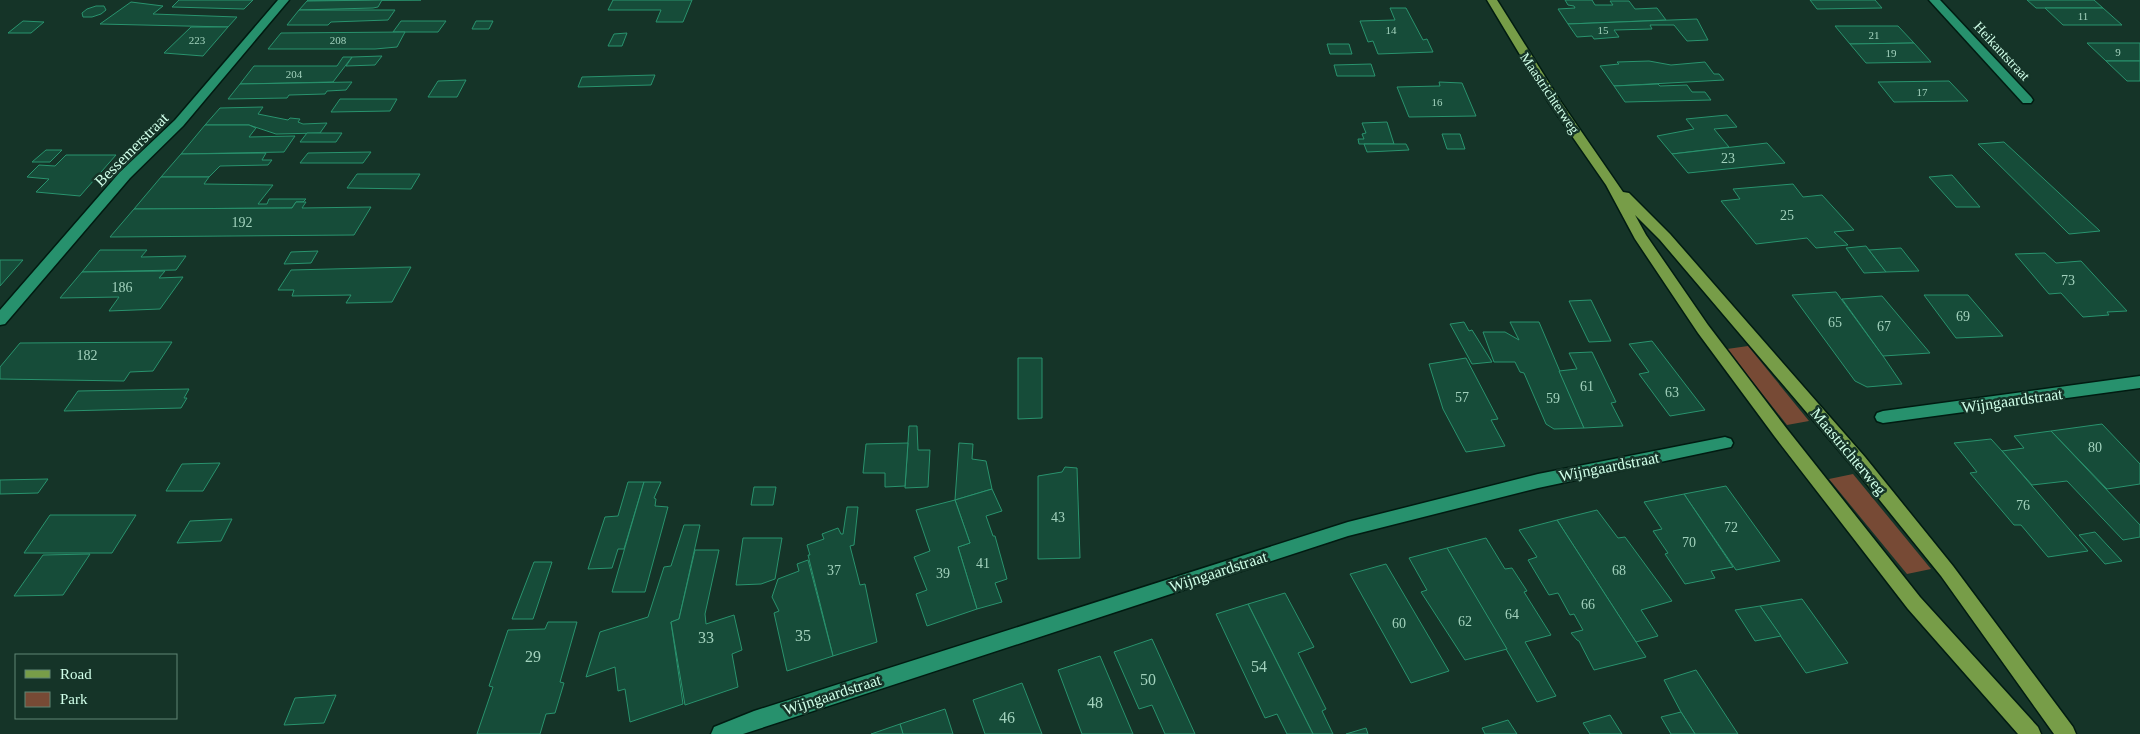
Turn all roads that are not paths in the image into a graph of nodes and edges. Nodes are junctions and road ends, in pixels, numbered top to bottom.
1 (284, 0) edge
2 (1492, 0) edge
3 (1934, 0) edge
4 (2027, 100) dead end
5 (1612, 184) junction
6 (0, 320) edge
7 (2140, 382) edge
8 (1883, 417) dead end
9 (1725, 443) dead end
10 (721, 734) edge
11 (2031, 734) edge
12 (2066, 734) edge

1 - 6 street, Bessemerstraat
2 - 5 main road, Maastrichterweg
3 - 4 street, Heikantstraat
5 - 11 main road, Maastrichterweg
5 - 12 main road, Maastrichterweg
7 - 8 street, Wijngaardstraat
9 - 10 street, Wijngaardstraat

